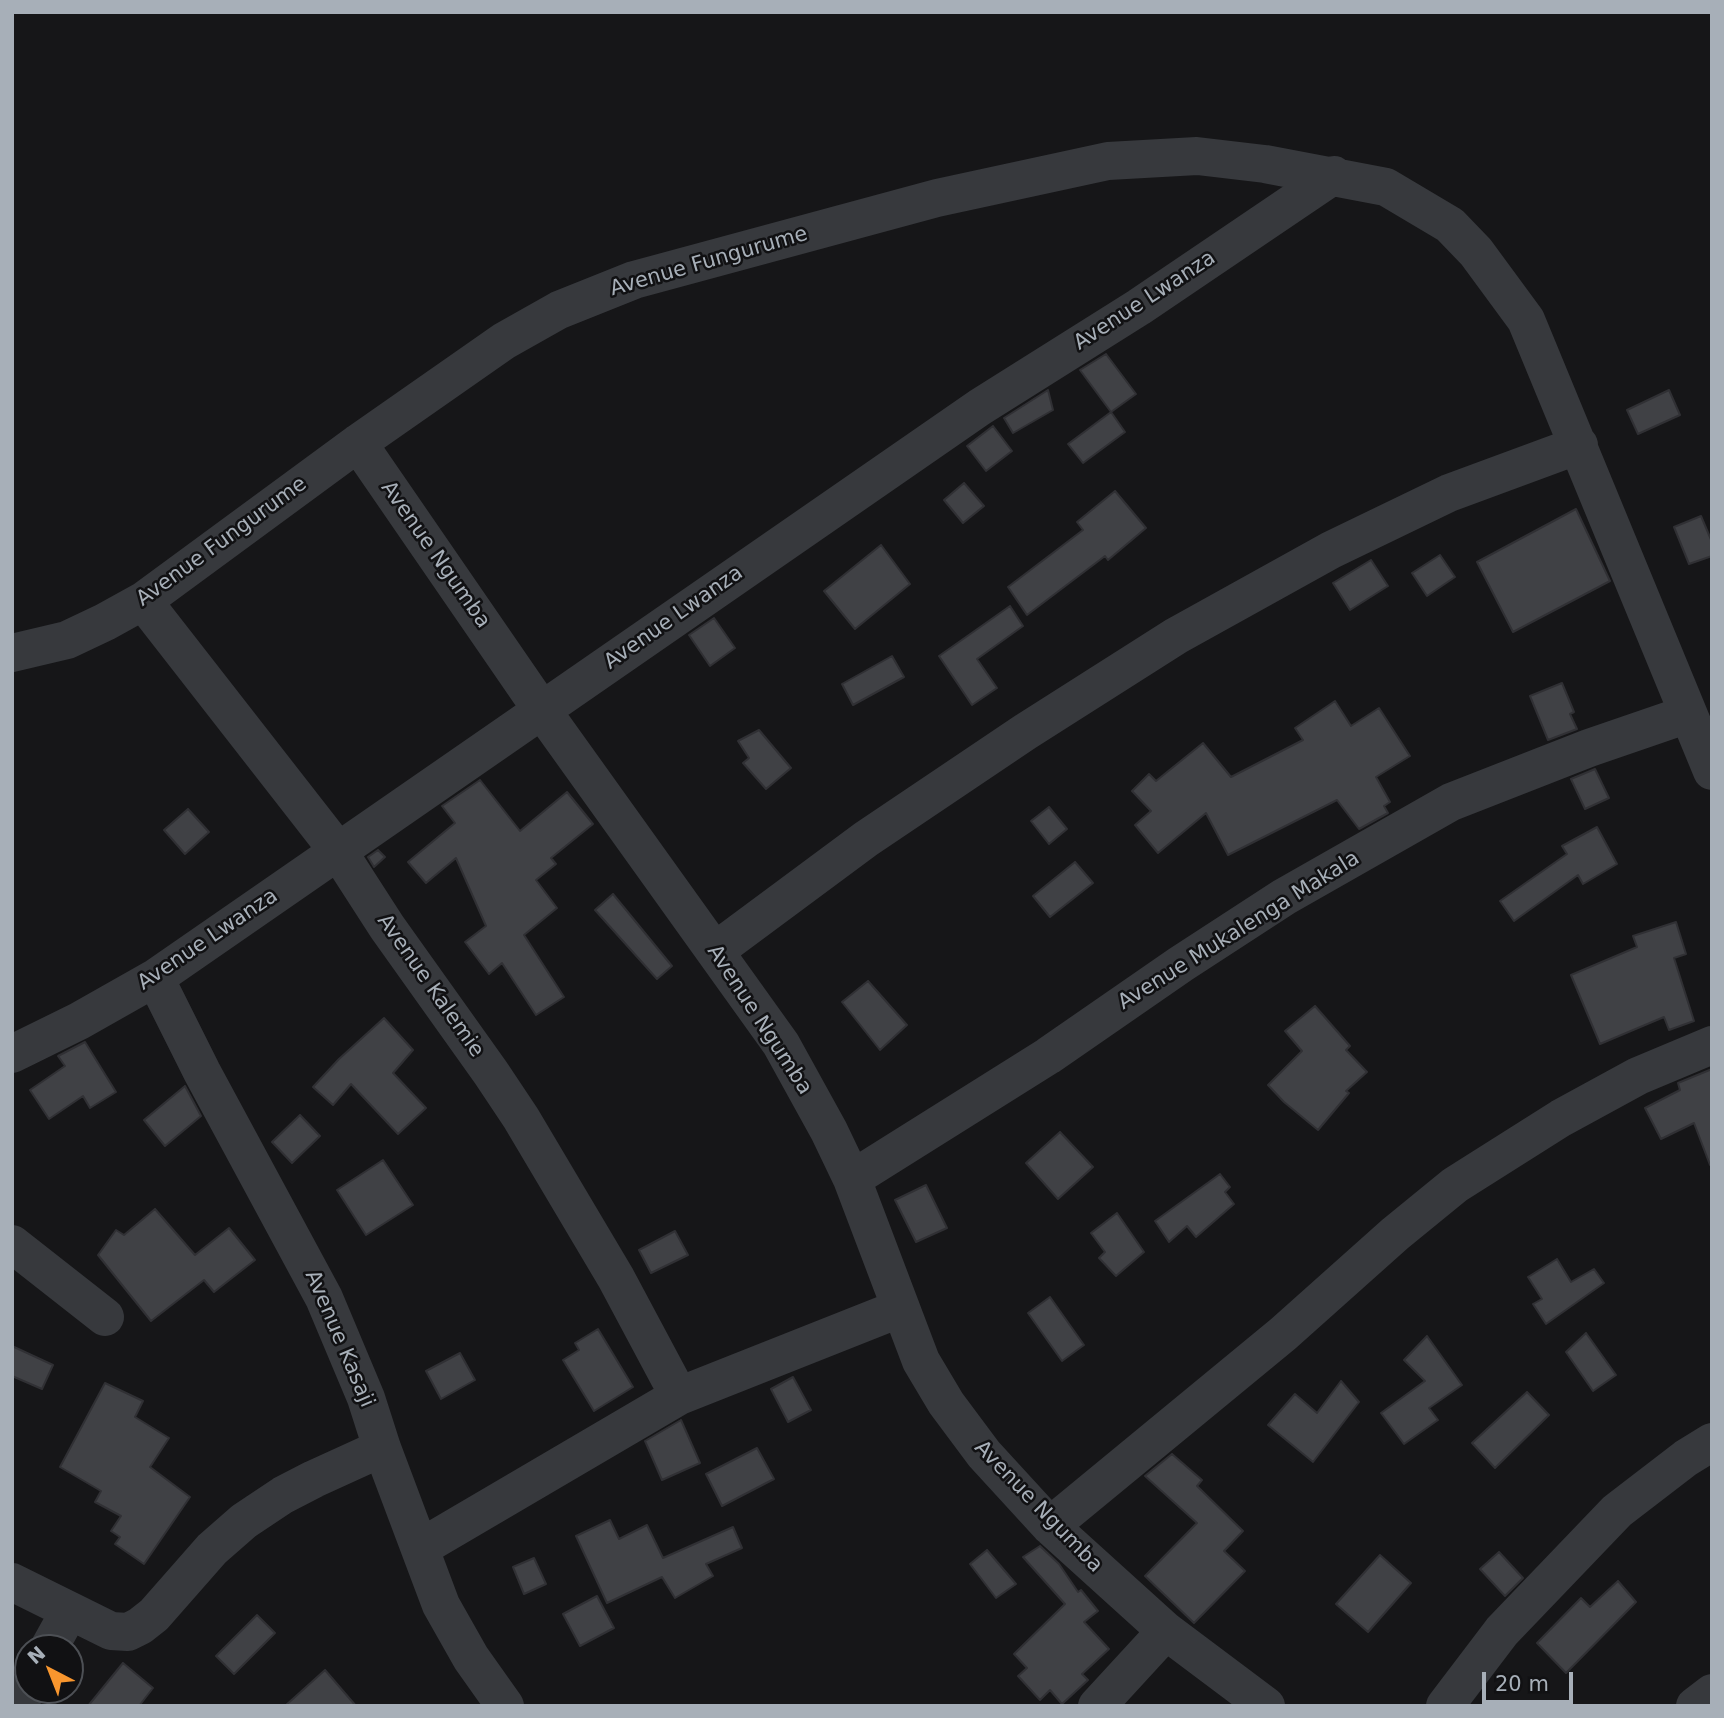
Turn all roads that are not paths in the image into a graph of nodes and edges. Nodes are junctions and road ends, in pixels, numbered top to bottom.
1 (1334, 176) junction
2 (358, 443) junction
3 (1579, 445) junction
4 (143, 601) junction
5 (12, 653) edge
6 (541, 709) junction
7 (1688, 714) junction
8 (1712, 771) edge
9 (338, 851) junction
10 (715, 951) junction
11 (155, 978) junction
12 (1712, 1045) edge
13 (12, 1054) edge
14 (852, 1179) junction
15 (12, 1244) edge
16 (901, 1308) junction
17 (105, 1317) dead end
18 (679, 1396) junction
19 (1712, 1442) edge
20 (382, 1448) junction
21 (1050, 1526) junction
22 (419, 1548) junction
23 (12, 1582) edge
24 (69, 1612) junction
25 (1166, 1631) junction
26 (57, 1634) edge
27 (1712, 1693) edge
28 (505, 1706) edge
29 (1097, 1706) edge
30 (1266, 1706) edge
31 (1445, 1706) edge
32 (1695, 1706) edge

1 - 2 street, Avenue Fungurume
1 - 3 street, Avenue Fungurume
1 - 6 street, Avenue Lwanza
2 - 4 street, Avenue Fungurume
2 - 6 street, Avenue Ngumba
3 - 7 street, Avenue Fungurume
3 - 10 street
4 - 5 street, Avenue Fungurume
4 - 9 street, Avenue Kalemie
6 - 9 street, Avenue Lwanza
6 - 10 street, Avenue Ngumba
7 - 8 street, Avenue Fungurume
7 - 14 street, Avenue Mukalenga Makala
9 - 11 street, Avenue Lwanza
9 - 18 street, Avenue Kalemie
10 - 14 street, Avenue Ngumba
11 - 13 street, Avenue Lwanza
11 - 20 street, Avenue Kasaji
12 - 21 street
14 - 16 street, Avenue Ngumba
15 - 17 street
16 - 18 street
16 - 21 street, Avenue Ngumba
18 - 22 street
19 - 31 street
20 - 22 street, Avenue Kasaji
20 - 24 street
21 - 25 street, Avenue Ngumba
22 - 28 street, Avenue Kasaji
23 - 24 street
24 - 26 street
25 - 29 street
25 - 30 street, Avenue Ngumba
27 - 32 street

